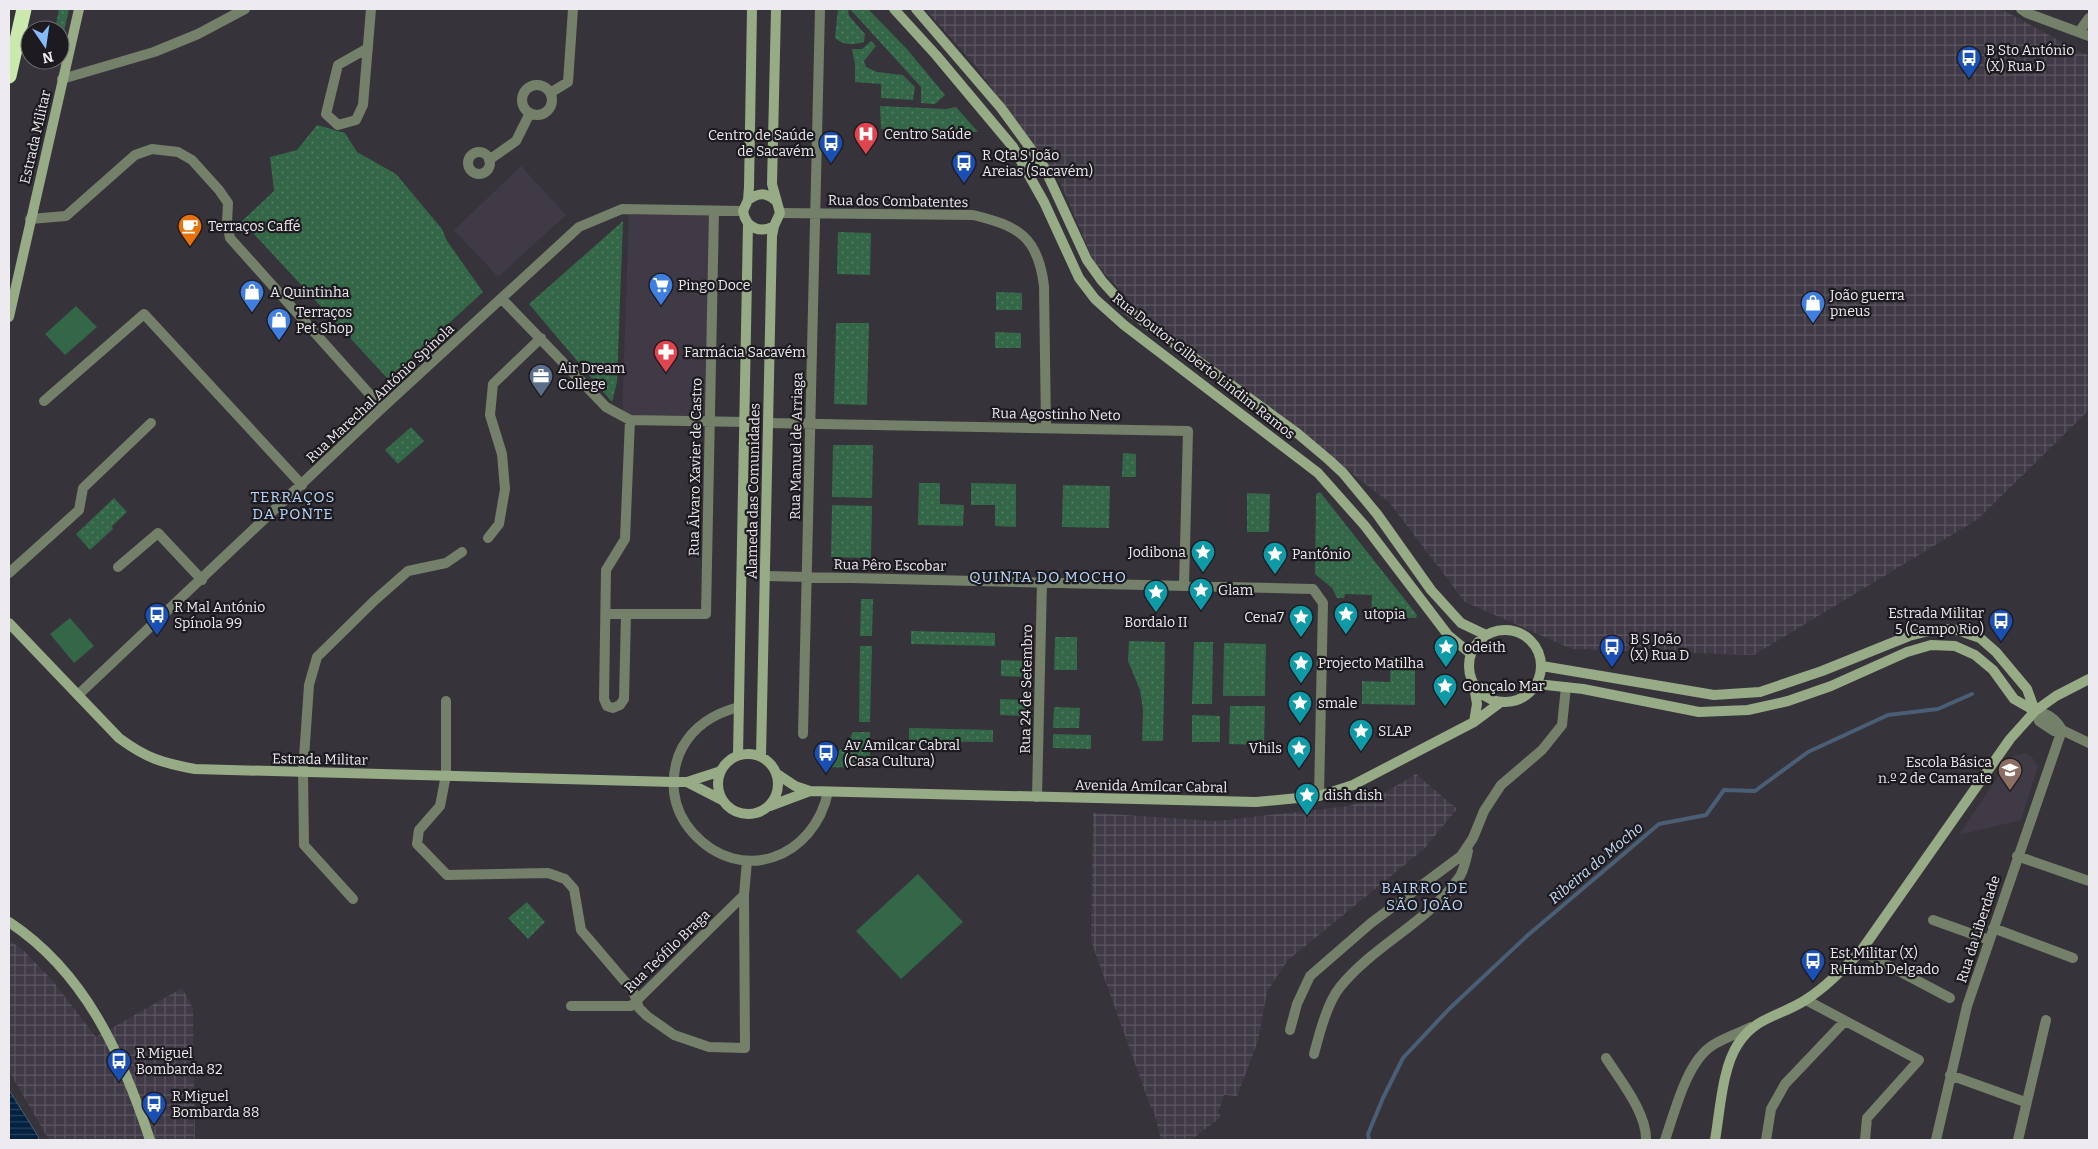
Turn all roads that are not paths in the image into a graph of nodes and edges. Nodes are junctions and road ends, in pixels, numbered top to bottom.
1 (24, 9) edge
2 (79, 9) edge
3 (246, 9) edge
4 (371, 9) edge
5 (573, 9) edge
6 (752, 9) edge
7 (776, 9) edge
8 (820, 9) edge
9 (894, 9) edge
10 (916, 9) edge
11 (2021, 9) edge
12 (2089, 18) edge
13 (2084, 34) edge
14 (368, 48) junction
15 (9, 76) edge
16 (62, 80) junction
17 (550, 93) junction
18 (530, 113) junction
19 (489, 160) dead end
20 (748, 200) junction
21 (775, 200) junction
22 (714, 211) junction
23 (743, 211) junction
24 (780, 213) junction
25 (816, 213) junction
26 (30, 219) junction
27 (748, 224) junction
28 (774, 226) junction
29 (502, 299) junction
30 (9, 317) edge
31 (541, 338) junction
32 (44, 401) dead end
33 (382, 408) junction
34 (630, 420) junction
35 (710, 422) junction
36 (745, 422) junction
37 (151, 423) dead end
38 (768, 423) junction
39 (811, 423) junction
40 (1046, 428) junction
41 (302, 485) junction
42 (488, 538) dead end
43 (462, 552) dead end
44 (118, 567) dead end
45 (9, 573) edge
46 (766, 576) junction
47 (807, 577) junction
48 (202, 580) junction
49 (1042, 582) junction
50 (1184, 585) junction
51 (606, 614) junction
52 (626, 614) junction
53 (9, 623) edge
54 (1486, 635) junction
55 (1471, 654) junction
56 (1542, 666) junction
57 (2089, 679) edge
58 (1537, 684) junction
59 (1474, 685) junction
60 (1566, 687) junction
61 (78, 696) junction
62 (446, 701) dead end
63 (1501, 702) junction
64 (739, 707) junction
65 (2035, 711) junction
66 (1474, 722) junction
67 (2062, 730) junction
68 (803, 734) dead end
69 (2089, 743) edge
70 (738, 755) junction
71 (762, 756) junction
72 (721, 770) junction
73 (303, 772) junction
74 (777, 774) junction
75 (446, 775) junction
76 (674, 782) junction
77 (687, 782) junction
78 (810, 791) junction
79 (828, 792) junction
80 (1319, 796) junction
81 (1037, 797) junction
82 (722, 800) junction
83 (769, 806) junction
84 (1472, 838) junction
85 (2017, 856) junction
86 (747, 860) junction
87 (2089, 881) edge
88 (744, 895) junction
89 (353, 900) dead end
90 (1933, 920) dead end
91 (9, 922) edge
92 (1993, 928) junction
93 (1989, 940) junction
94 (1861, 951) junction
95 (2073, 958) dead end
96 (1950, 998) dead end
97 (1806, 1000) junction
98 (637, 1001) junction
99 (571, 1006) dead end
100 (2046, 1020) dead end
101 (1844, 1022) junction
102 (1751, 1027) junction
103 (1290, 1030) dead end
104 (1314, 1054) dead end
105 (1606, 1058) dead end
106 (1950, 1075) junction
107 (2026, 1102) junction
108 (150, 1140) edge
109 (1646, 1140) edge
110 (1665, 1140) edge
111 (1716, 1140) edge
112 (1766, 1140) edge
113 (1865, 1140) edge
114 (1936, 1140) edge
115 (2018, 1140) edge

1 - 15 highway
2 - 16 street, Estrada Militar
3 - 16 street
4 - 14 street
5 - 17 street
6 - 20 street
7 - 21 street
8 - 25 street, Rua Manuel de Arriaga
9 - 55 street, Rua Doutor Gilberto Lindim Ramos
10 - 54 street, Rua Doutor Gilberto Lindim Ramos
11 - 13 street
12 - 13 street
14 - 14 street
16 - 26 street, Estrada Militar
17 - 18 street
17 - 18 street
18 - 19 street
20 - 21 street
20 - 23 street
21 - 24 street
22 - 23 street, Rua Marechal António Spínola
22 - 29 street, Rua Marechal António Spínola
22 - 35 street, Rua Álvaro Xavier de Castro
23 - 27 street, Alameda das Comunidades
24 - 25 street, Rua dos Combatentes
24 - 28 street, Alameda das Comunidades
25 - 39 street, Rua Manuel de Arriaga
25 - 40 street, Rua dos Combatentes
26 - 30 street, Estrada Militar
26 - 33 street
27 - 28 street
27 - 36 street, Alameda das Comunidades
28 - 38 street, Alameda das Comunidades
29 - 31 street
29 - 33 street, Rua Marechal António Spínola
31 - 34 street
31 - 42 street
32 - 41 street
33 - 41 street, Rua Marechal António Spínola
34 - 35 street
34 - 51 street
35 - 36 street
35 - 52 street, Rua Álvaro Xavier de Castro
36 - 64 street, Alameda das Comunidades
37 - 45 street
38 - 39 street, Rua Agostinho Neto
38 - 46 street, Alameda das Comunidades
39 - 40 street, Rua Agostinho Neto
39 - 47 street, Rua Manuel de Arriaga
40 - 50 street, Rua Agostinho Neto
41 - 48 street, Rua Marechal António Spínola
43 - 73 street
44 - 48 street
46 - 47 street, Rua Pêro Escobar
46 - 71 street, Alameda das Comunidades
47 - 49 street, Rua Pêro Escobar
47 - 68 street, Rua Manuel de Arriaga
48 - 61 street, Rua Marechal António Spínola
49 - 50 street, Rua Pêro Escobar
49 - 81 street, Rua 24 de Setembro
50 - 80 street, Rua Pêro Escobar
51 - 52 street
51 - 52 street
53 - 61 street, Estrada Militar
54 - 55 street
54 - 56 street
55 - 59 street
56 - 58 street
56 - 65 street
57 - 65 street
58 - 60 street
58 - 63 street
59 - 63 street
59 - 66 street
60 - 65 street
60 - 84 street
61 - 73 street, Estrada Militar
62 - 75 street
63 - 66 street, Avenida Amílcar Cabral
64 - 70 street, Alameda das Comunidades
64 - 76 street
65 - 67 street
65 - 94 street
66 - 80 street, Avenida Amílcar Cabral
67 - 69 street
67 - 85 street, Rua da Liberdade
70 - 71 street
70 - 72 street
71 - 74 street
72 - 77 street, Estrada Militar
72 - 82 street
73 - 75 street, Estrada Militar
73 - 89 street
74 - 78 street
74 - 83 street
75 - 76 street, Estrada Militar
75 - 98 street
76 - 77 street, Estrada Militar
76 - 86 street
77 - 82 street, Estrada Militar
78 - 79 street, Avenida Amílcar Cabral
78 - 83 street
79 - 81 street, Avenida Amílcar Cabral
79 - 86 street
80 - 81 street, Avenida Amílcar Cabral
82 - 83 street
84 - 103 street
84 - 104 street
85 - 87 street
85 - 92 street, Rua da Liberdade
86 - 88 street
88 - 98 street, Rua Teófilo Braga
88 - 98 street
90 - 93 street
91 - 108 street
92 - 93 street, Rua da Liberdade
92 - 95 street
93 - 106 street, Rua da Liberdade
94 - 96 street
94 - 97 street
97 - 101 street
97 - 102 street
98 - 99 street, Rua Teófilo Braga
100 - 107 street
101 - 112 street
101 - 113 street
102 - 110 street
102 - 111 street
105 - 109 street
106 - 107 street
106 - 114 street, Rua da Liberdade
107 - 115 street

